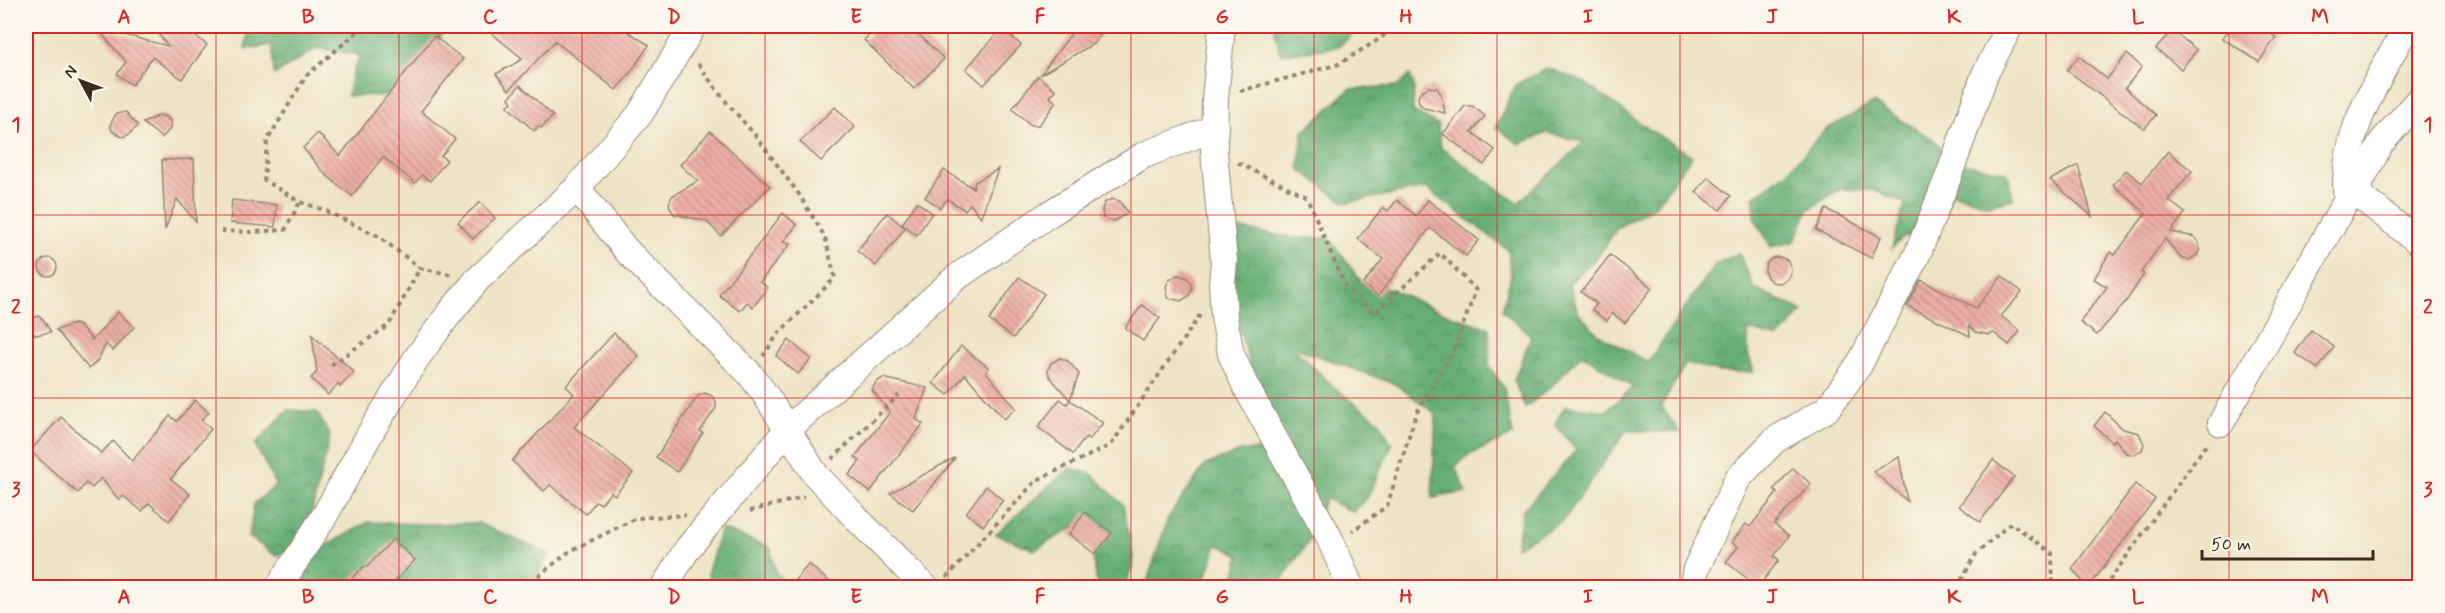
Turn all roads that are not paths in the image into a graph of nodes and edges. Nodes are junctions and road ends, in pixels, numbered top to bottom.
1 (693, 26) edge
2 (1222, 26) edge
3 (2010, 26) edge
4 (2407, 26) edge
5 (2420, 98) edge
6 (1214, 140) junction
7 (577, 188) junction
8 (2420, 243) edge
9 (2221, 423) road end
10 (788, 429) junction
11 (936, 583) edge
12 (278, 588) edge
13 (663, 588) edge
14 (1351, 588) edge
15 (1692, 588) edge

1 - 7 street
2 - 6 street
3 - 15 street
4 - 9 street
5 - 8 street
6 - 10 street
6 - 14 street
7 - 10 street
7 - 12 street
10 - 11 street
10 - 13 street

